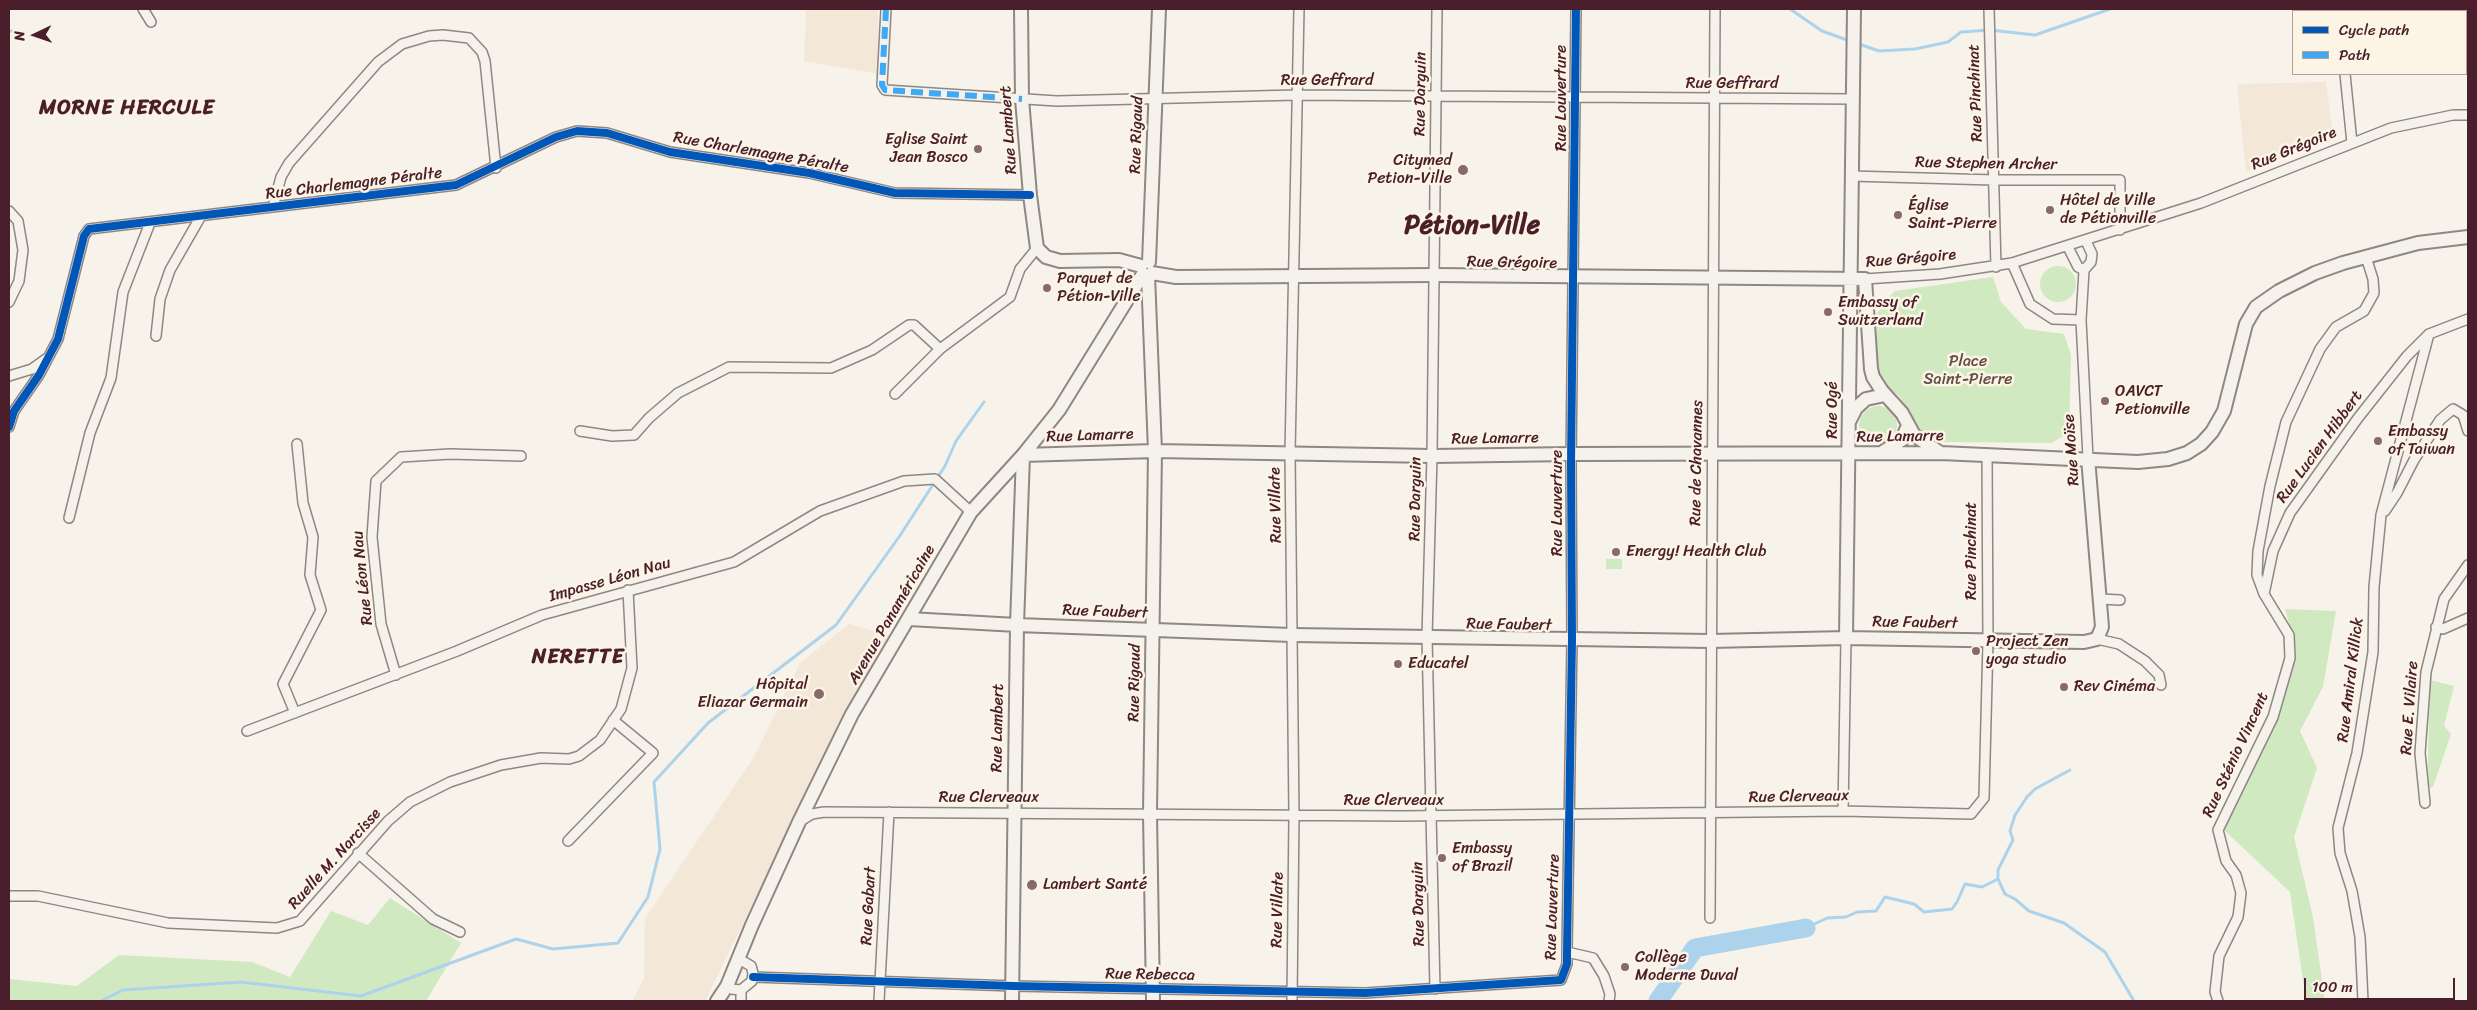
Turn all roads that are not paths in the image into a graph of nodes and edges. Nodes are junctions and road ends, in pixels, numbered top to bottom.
1 (143, 9) edge
2 (886, 9) edge
3 (1021, 9) edge
4 (1159, 9) edge
5 (1298, 9) edge
6 (1437, 9) edge
7 (1576, 9) edge
8 (1715, 9) edge
9 (1854, 9) edge
10 (1989, 9) edge
11 (151, 22) dead end
12 (2345, 75) edge
13 (1296, 95) junction
14 (1436, 97) junction
15 (1576, 97) junction
16 (1154, 98) junction
17 (1022, 99) junction
18 (1715, 99) junction
19 (1852, 99) junction
20 (2468, 115) edge
21 (2352, 143) junction
22 (496, 168) junction
23 (1850, 176) junction
24 (1994, 180) junction
25 (1030, 195) junction
26 (273, 207) junction
27 (9, 211) edge
28 (201, 216) junction
29 (150, 223) junction
30 (2120, 230) junction
31 (2468, 237) edge
32 (2086, 240) junction
33 (2068, 247) junction
34 (1037, 248) junction
35 (2366, 257) junction
36 (2012, 263) junction
37 (1996, 267) junction
38 (1147, 270) junction
39 (2084, 270) junction
40 (1434, 275) junction
41 (1294, 276) junction
42 (1574, 277) junction
43 (1714, 279) junction
44 (1849, 279) junction
45 (1865, 279) junction
46 (9, 302) edge
47 (2468, 319) edge
48 (2081, 320) junction
49 (2429, 334) junction
50 (156, 336) dead end
51 (940, 349) junction
52 (48, 357) junction
53 (9, 376) edge
54 (895, 394) dead end
55 (1885, 395) junction
56 (1849, 421) junction
57 (1908, 425) junction
58 (9, 426) edge
59 (580, 430) dead end
60 (2468, 431) edge
61 (297, 444) dead end
62 (1155, 451) junction
63 (1290, 452) junction
64 (1713, 453) junction
65 (1879, 453) junction
66 (1941, 453) junction
67 (1572, 454) junction
68 (1850, 454) junction
69 (1987, 454) junction
70 (1023, 455) junction
71 (521, 456) dead end
72 (1432, 456) junction
73 (2088, 458) junction
74 (971, 512) junction
75 (2382, 515) junction
76 (69, 518) dead end
77 (2468, 565) edge
78 (628, 590) junction
79 (2264, 594) junction
80 (2100, 599) junction
81 (2120, 600) dead end
82 (2468, 618) edge
83 (909, 619) junction
84 (1017, 626) junction
85 (2436, 627) junction
86 (1152, 629) junction
87 (2099, 633) junction
88 (1292, 635) junction
89 (1427, 637) junction
90 (1846, 638) junction
91 (1572, 640) junction
92 (1710, 641) junction
93 (1988, 641) junction
94 (396, 675) junction
95 (2161, 685) dead end
96 (295, 713) junction
97 (613, 720) junction
98 (247, 731) dead end
99 (1984, 798) joint
100 (2425, 803) dead end
101 (1843, 811) junction
102 (889, 812) junction
103 (1013, 813) junction
104 (1150, 813) junction
105 (1710, 814) junction
106 (1294, 815) junction
107 (1570, 815) junction
108 (1432, 816) junction
109 (799, 822) junction
110 (568, 841) dead end
111 (358, 853) junction
112 (9, 896) edge
113 (1710, 918) dead end
114 (460, 932) dead end
115 (1567, 952) junction
116 (739, 959) junction
117 (753, 977) junction
118 (880, 982) junction
119 (1546, 982) joint
120 (727, 986) junction
121 (1012, 986) junction
122 (1435, 989) junction
123 (742, 990) junction
124 (1153, 995) edge
125 (1292, 996) edge
126 (717, 1001) edge
127 (741, 1001) edge
128 (879, 1001) edge
129 (1012, 1001) edge
130 (1609, 1001) edge
131 (2218, 1001) edge
132 (2363, 1001) edge

1 - 11 street
2 - 17 street, Rue Geffrard
3 - 17 main road, Rue Lambert
4 - 16 main road, Rue Rigaud
5 - 13 street, Rue Villate
6 - 14 street, Rue Darguin
7 - 15 street, Rue Louverture
8 - 18 street, Rue de Chavannes
9 - 19 main road, Rue Ogé
10 - 24 street, Rue Pinchinat
12 - 21 street
13 - 14 street, Rue Geffrard
13 - 16 street, Rue Geffrard
13 - 41 street, Rue Villate
14 - 15 street, Rue Geffrard
14 - 40 street, Rue Darguin
15 - 18 street, Rue Geffrard
15 - 42 street, Rue Louverture
16 - 17 street, Rue Geffrard
16 - 38 main road, Rue Rigaud
17 - 25 main road, Rue Lambert
18 - 19 street, Rue Geffrard
18 - 43 street, Rue de Chavannes
19 - 23 main road, Rue Ogé
20 - 21 street, Rue Grégoire
21 - 30 street, Rue Grégoire
22 - 25 street, Rue Charlemagne Péralte
22 - 26 street, Rue Charlemagne Péralte
22 - 26 street
23 - 24 street, Rue Stephen Archer
23 - 44 main road, Rue Ogé
24 - 30 street, Rue Stephen Archer
24 - 37 street, Rue Pinchinat
25 - 34 main road, Rue Lambert
26 - 28 street, Rue Charlemagne Péralte
27 - 46 street
28 - 29 street, Rue Charlemagne Péralte
28 - 50 street
29 - 52 street, Rue Charlemagne Péralte
29 - 76 street
30 - 32 street, Rue Grégoire
31 - 35 main road, Rue Lamarre
32 - 33 street, Rue Grégoire
32 - 39 street, Rue Moïse
33 - 36 street, Rue Grégoire
33 - 39 street
34 - 38 main road, Rue Grégoire
34 - 51 street
35 - 73 main road, Rue Lamarre
35 - 79 street, Rue Sténio Vincent
36 - 37 street, Rue Grégoire
36 - 48 street
37 - 45 street, Rue Grégoire
38 - 41 main road, Rue Grégoire
38 - 62 main road, Rue Rigaud
38 - 70 main road, Avenue Panaméricaine
39 - 48 street, Rue Moïse
40 - 41 main road, Rue Grégoire
40 - 42 main road, Rue Grégoire
40 - 72 street, Rue Darguin
41 - 63 street, Rue Villate
42 - 43 main road, Rue Grégoire
42 - 67 street, Rue Louverture
43 - 44 main road, Rue Grégoire
43 - 64 street, Rue de Chavannes
44 - 45 main road, Rue Grégoire
44 - 56 main road, Rue Ogé
45 - 55 main road
47 - 49 street
48 - 73 street, Rue Moïse
49 - 75 street, Rue Amiral Killick
49 - 79 street, Rue Lucien Hibbert
51 - 54 street
51 - 59 street
52 - 53 street
52 - 58 street, Rue Charlemagne Péralte
55 - 56 main road
55 - 57 main road
56 - 68 main road, Rue Ogé
57 - 65 main road
57 - 66 main road
60 - 75 street
61 - 96 street
62 - 63 main road, Rue Lamarre
62 - 70 main road, Rue Lamarre
62 - 86 main road, Rue Rigaud
63 - 72 main road, Rue Lamarre
63 - 88 street, Rue Villate
64 - 67 main road, Rue Lamarre
64 - 68 main road, Rue Lamarre
64 - 92 street, Rue de Chavannes
65 - 66 main road, Rue Lamarre
65 - 68 main road, Rue Lamarre
66 - 69 main road, Rue Lamarre
67 - 72 main road, Rue Lamarre
67 - 91 street, Rue Louverture
68 - 90 main road, Rue Ogé
69 - 73 main road, Rue Lamarre
69 - 93 street, Rue Pinchinat
70 - 74 main road, Avenue Panaméricaine
70 - 84 main road, Rue Lambert
71 - 94 street, Rue Léon Nau
72 - 89 street, Rue Darguin
73 - 80 main road, Rue Moïse
74 - 78 street, Impasse Léon Nau
74 - 83 main road, Avenue Panaméricaine
75 - 132 street, Rue Amiral Killick
77 - 85 street, Rue E. Vilaire
78 - 94 street, Impasse Léon Nau
78 - 97 street, Ruelle M. Narcisse
79 - 131 street, Rue Sténio Vincent
80 - 81 street
80 - 87 main road, Rue Moïse
82 - 85 street
83 - 84 main road, Rue Faubert
83 - 109 main road, Avenue Panaméricaine
84 - 86 main road, Rue Faubert
84 - 103 main road, Rue Lambert
85 - 100 street, Rue E. Vilaire
86 - 88 main road, Rue Faubert
86 - 104 main road, Rue Rigaud
87 - 93 main road, Rue Faubert
87 - 95 street
88 - 89 main road, Rue Faubert
88 - 106 street, Rue Villate
89 - 91 main road, Rue Faubert
89 - 108 street, Rue Darguin
90 - 92 main road, Rue Faubert
90 - 93 main road, Rue Faubert
90 - 101 street, Rue Ogé
91 - 92 main road, Rue Faubert
91 - 107 street, Rue Louverture
92 - 105 street, Rue de Chavannes
93 - 99 street, Rue Pinchinat
94 - 96 street, Impasse Léon Nau
96 - 98 street, Impasse Léon Nau
97 - 110 street
97 - 111 street, Ruelle M. Narcisse
99 - 101 street, Rue Clerveaux
101 - 105 street, Rue Clerveaux
102 - 103 street, Rue Clerveaux
102 - 109 street, Rue Clerveaux
102 - 118 street, Rue Gabart
103 - 104 street, Rue Clerveaux
103 - 121 main road, Rue Lambert
104 - 106 street, Rue Clerveaux
104 - 124 main road, Rue Rigaud
105 - 107 street, Rue Clerveaux
105 - 113 street, Rue de Chavannes
106 - 108 street, Rue Clerveaux
106 - 125 street, Rue Villate
107 - 108 street, Rue Clerveaux
107 - 115 street, Rue Louverture
108 - 122 street, Rue Darguin
109 - 116 main road, Avenue Panaméricaine
111 - 112 street, Ruelle M. Narcisse
111 - 114 street
115 - 119 street, Rue Louverture
115 - 130 street
116 - 117 street
116 - 120 main road, Avenue Panaméricaine
117 - 118 street, Rue Rebecca
117 - 123 street
118 - 121 street, Rue Rebecca
118 - 128 street, Rue Gabart
119 - 122 street, Rue Rebecca
120 - 123 street
120 - 126 main road, Avenue Panaméricaine
121 - 124 street, Rue Rebecca
121 - 129 main road, Rue Lambert
122 - 125 street, Rue Rebecca
123 - 127 street
124 - 125 street, Rue Rebecca

